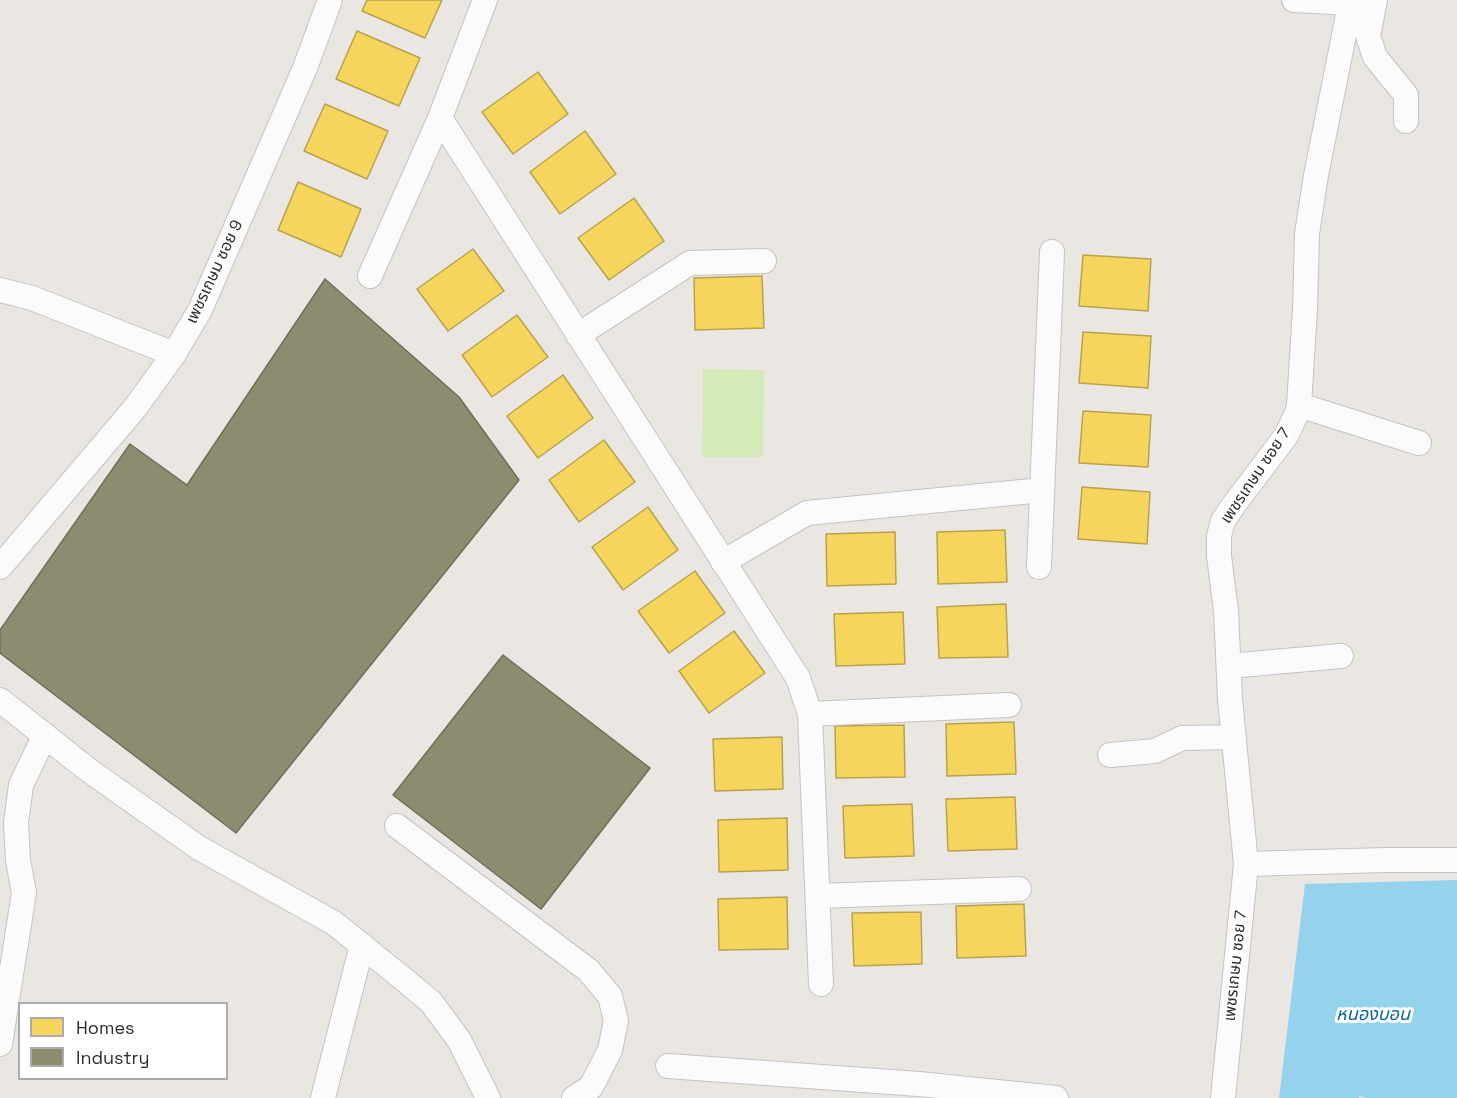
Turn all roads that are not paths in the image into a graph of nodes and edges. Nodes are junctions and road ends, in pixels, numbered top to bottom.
1 (330, 0) edge
2 (485, 0) edge
3 (1294, 0) edge
4 (1375, 0) edge
5 (1351, 1) edge
6 (440, 118) junction
7 (1406, 121) dead end
8 (1052, 252) dead end
9 (764, 261) dead end
10 (370, 276) dead end
11 (0, 290) edge
12 (578, 335) junction
13 (174, 354) junction
14 (1299, 405) junction
15 (1419, 443) dead end
16 (1042, 490) junction
17 (723, 562) junction
18 (0, 567) edge
19 (1039, 567) dead end
20 (1341, 656) dead end
21 (1229, 666) junction
22 (0, 700) edge
23 (1008, 705) dead end
24 (810, 714) junction
25 (45, 735) junction
26 (1234, 737) junction
27 (1110, 755) dead end
28 (397, 826) dead end
29 (1457, 860) edge
30 (1246, 864) junction
31 (1019, 889) dead end
32 (818, 896) junction
33 (362, 945) junction
34 (821, 984) dead end
35 (0, 1044) edge
36 (668, 1066) dead end
37 (323, 1098) edge
38 (488, 1098) edge
39 (574, 1098) edge
40 (1056, 1098) edge
41 (1223, 1098) edge

1 - 13 street, เพชรเกษม ซอย 9
2 - 6 street
3 - 5 street
4 - 7 street
5 - 14 street, เพชรเกษม ซอย 7
6 - 10 street
6 - 12 street
8 - 16 street
9 - 12 street
11 - 13 street
12 - 17 street
13 - 18 street, เพชรเกษม ซอย 9
14 - 15 street
14 - 21 street, เพชรเกษม ซอย 7
16 - 17 street
16 - 19 street
17 - 24 street
20 - 21 street
21 - 26 street, เพชรเกษม ซอย 7
22 - 25 street
23 - 24 street
24 - 32 street
25 - 33 street
25 - 35 street
26 - 27 street
26 - 30 street, เพชรเกษม ซอย 7
28 - 39 street
29 - 30 street
30 - 41 street, เพชรเกษม ซอย 7
31 - 32 street
32 - 34 street
33 - 37 street
33 - 38 street
36 - 40 street

